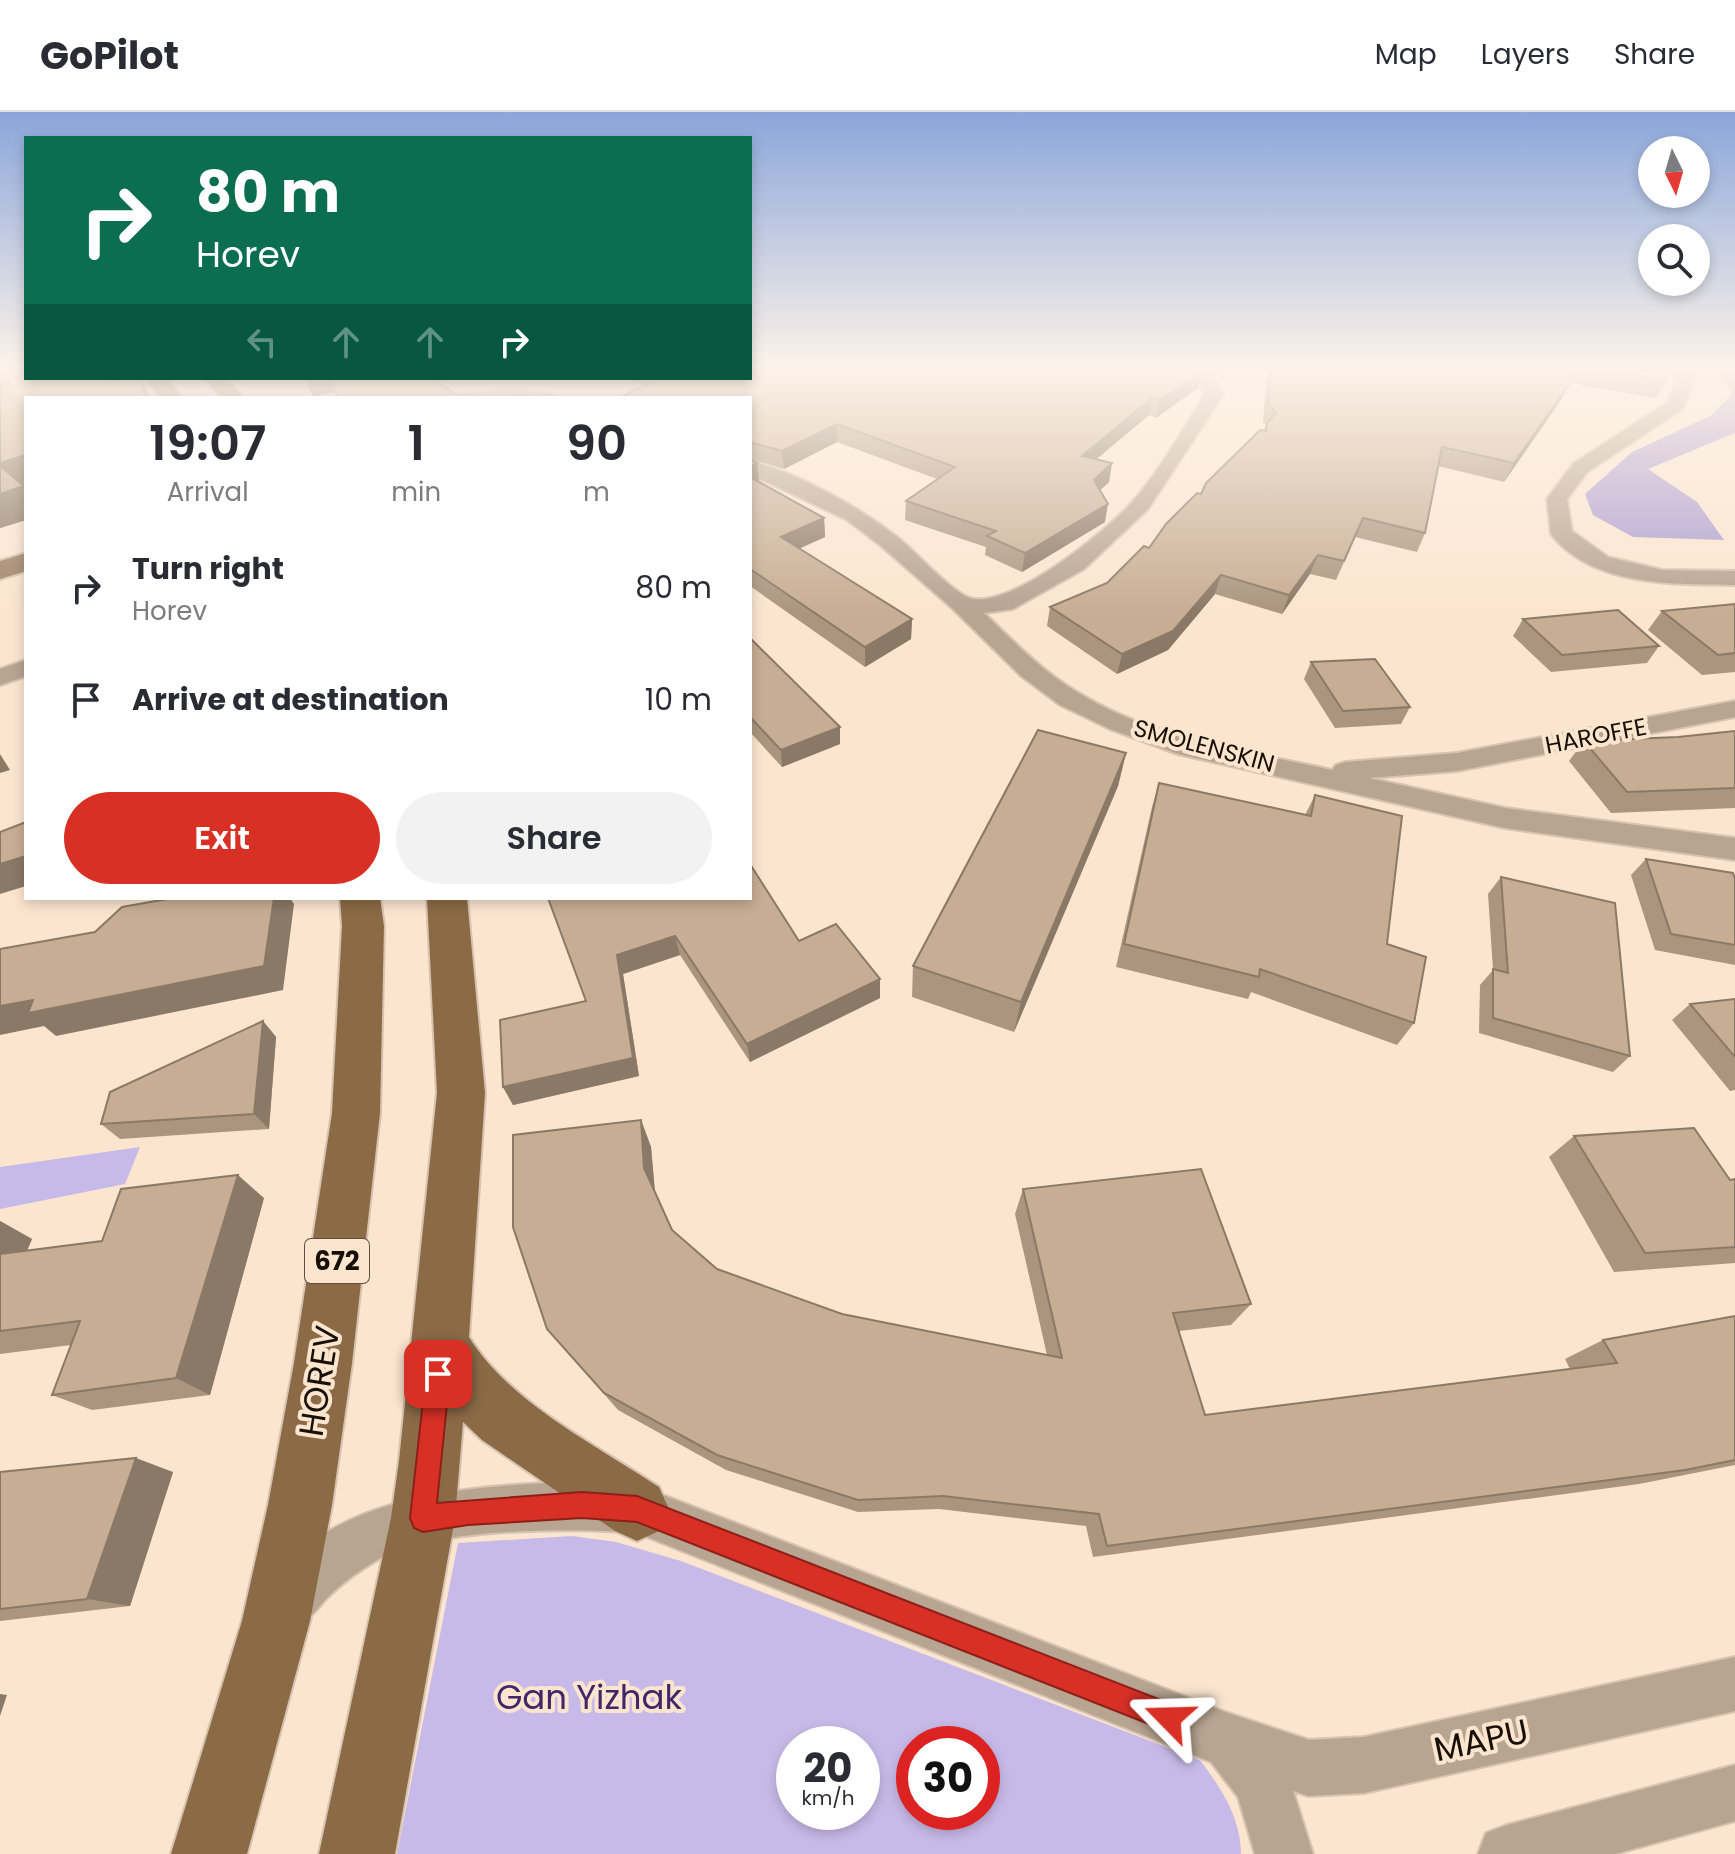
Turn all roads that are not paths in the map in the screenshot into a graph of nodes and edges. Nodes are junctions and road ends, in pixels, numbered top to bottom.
1 (1177, 451) edge
2 (1605, 451) edge
3 (752, 468) edge
4 (24, 563) edge
5 (0, 570) edge
6 (1735, 578) edge
7 (960, 603) junction
8 (24, 669) edge
9 (0, 677) edge
10 (1735, 709) edge
11 (1457, 762) junction
12 (1309, 773) junction
13 (1450, 806) junction
14 (1735, 849) edge
15 (360, 900) edge
16 (447, 900) edge
17 (441, 1345) junction
18 (637, 1509) junction
19 (423, 1518) junction
20 (276, 1621) junction
21 (1735, 1684) edge
22 (1228, 1741) junction
23 (231, 1779) junction
24 (1735, 1793) edge
25 (182, 1854) edge
26 (209, 1854) edge
27 (357, 1854) edge
28 (1284, 1854) edge
29 (1507, 1854) edge

1 - 7 street
2 - 6 street
3 - 7 street, SMOLENSKIN
4 - 5 main road
7 - 12 street, SMOLENSKIN
8 - 9 street
10 - 11 street, HAROFFE
11 - 12 street, HAROFFE
11 - 13 street
12 - 13 street, SMOLENSKIN
13 - 14 street, SMOLENSKIN
15 - 20 main road, HOREV / 672
16 - 17 main road
17 - 18 main road
17 - 19 main road
18 - 19 street, MAPU
18 - 22 street, MAPU
19 - 20 street, MAPU
19 - 27 main road
20 - 23 main road, HOREV / 672
21 - 22 street, MAPU
22 - 28 street, MAPU
23 - 25 street
23 - 26 main road, HOREV / 672
24 - 29 street

